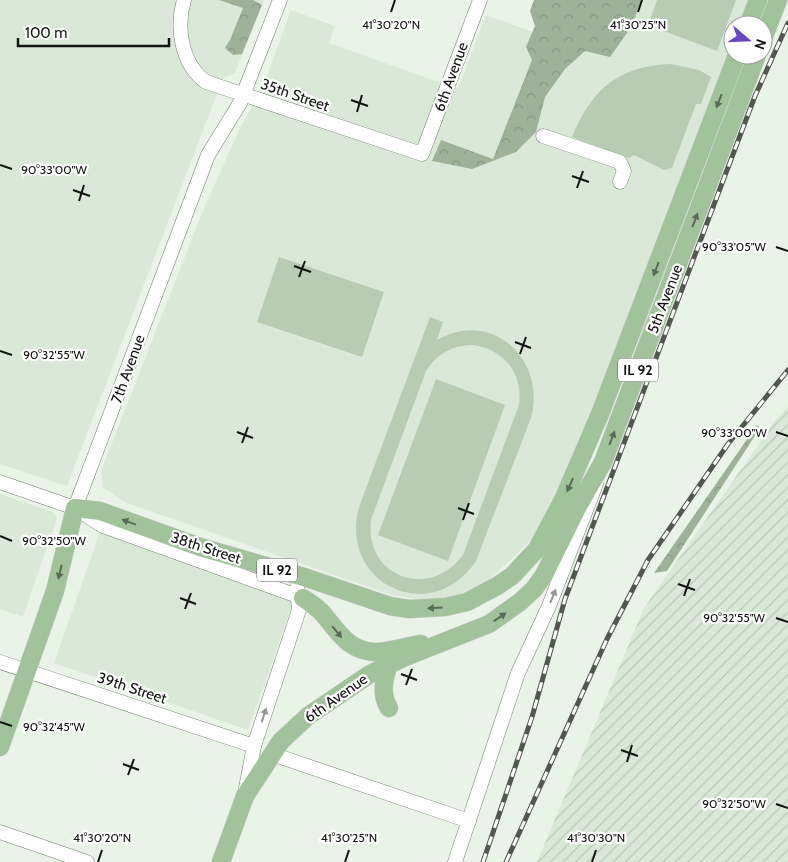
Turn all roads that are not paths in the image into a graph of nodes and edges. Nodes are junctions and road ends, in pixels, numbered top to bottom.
1 (184, 0) edge
2 (280, 0) edge
3 (480, 0) edge
4 (758, 0) edge
5 (778, 0) edge
6 (752, 15) edge
7 (772, 15) edge
8 (733, 65) edge
9 (753, 65) edge
10 (244, 95) junction
11 (543, 136) dead end
12 (422, 154) joint
13 (620, 182) dead end
14 (603, 462) junction
15 (0, 482) edge
16 (74, 508) junction
17 (277, 570) junction
18 (482, 594) joint
19 (301, 597) junction
20 (456, 638) junction
21 (0, 662) edge
22 (389, 664) junction
23 (27, 671) junction
24 (389, 708) dead end
25 (254, 746) junction
26 (0, 747) edge
27 (272, 754) junction
28 (245, 796) junction
29 (469, 821) junction
30 (0, 832) edge
31 (87, 862) edge
32 (221, 862) edge
33 (455, 862) edge

1 - 10 street, 35th Street
2 - 10 street, 7th Avenue
3 - 12 street, 6th Avenue
4 - 6 main road
5 - 7 main road
8 -> 18 main road, 5th Avenue / IL 92
14 -> 9 main road, 5th Avenue / IL 92
10 - 12 street, 35th Street
10 - 16 street, 7th Avenue
11 - 13 street
20 -> 14 main road, 5th Avenue / IL 92
29 -> 14 street
15 - 16 street, 38th Street
17 -> 16 main road, 38th Street / IL 92
16 - 19 street, 38th Street
16 -> 23 main road, 7th Avenue
18 -> 17 main road, 38th Street / IL 92
17 - 19 street
19 -> 20 main road
25 -> 19 street, 6th Avenue
20 - 22 main road, 6th Avenue / IL 92
21 - 23 street, 39th Street
22 - 24 main road
22 - 27 main road, 6th Avenue / IL 92
23 - 25 street, 39th Street
23 - 26 main road, 7th Avenue
25 - 28 street, 6th Avenue
27 - 28 main road, 6th Avenue / IL 92
27 - 29 street
28 - 32 main road, 6th Avenue / IL 92
29 - 33 street
30 - 31 street

